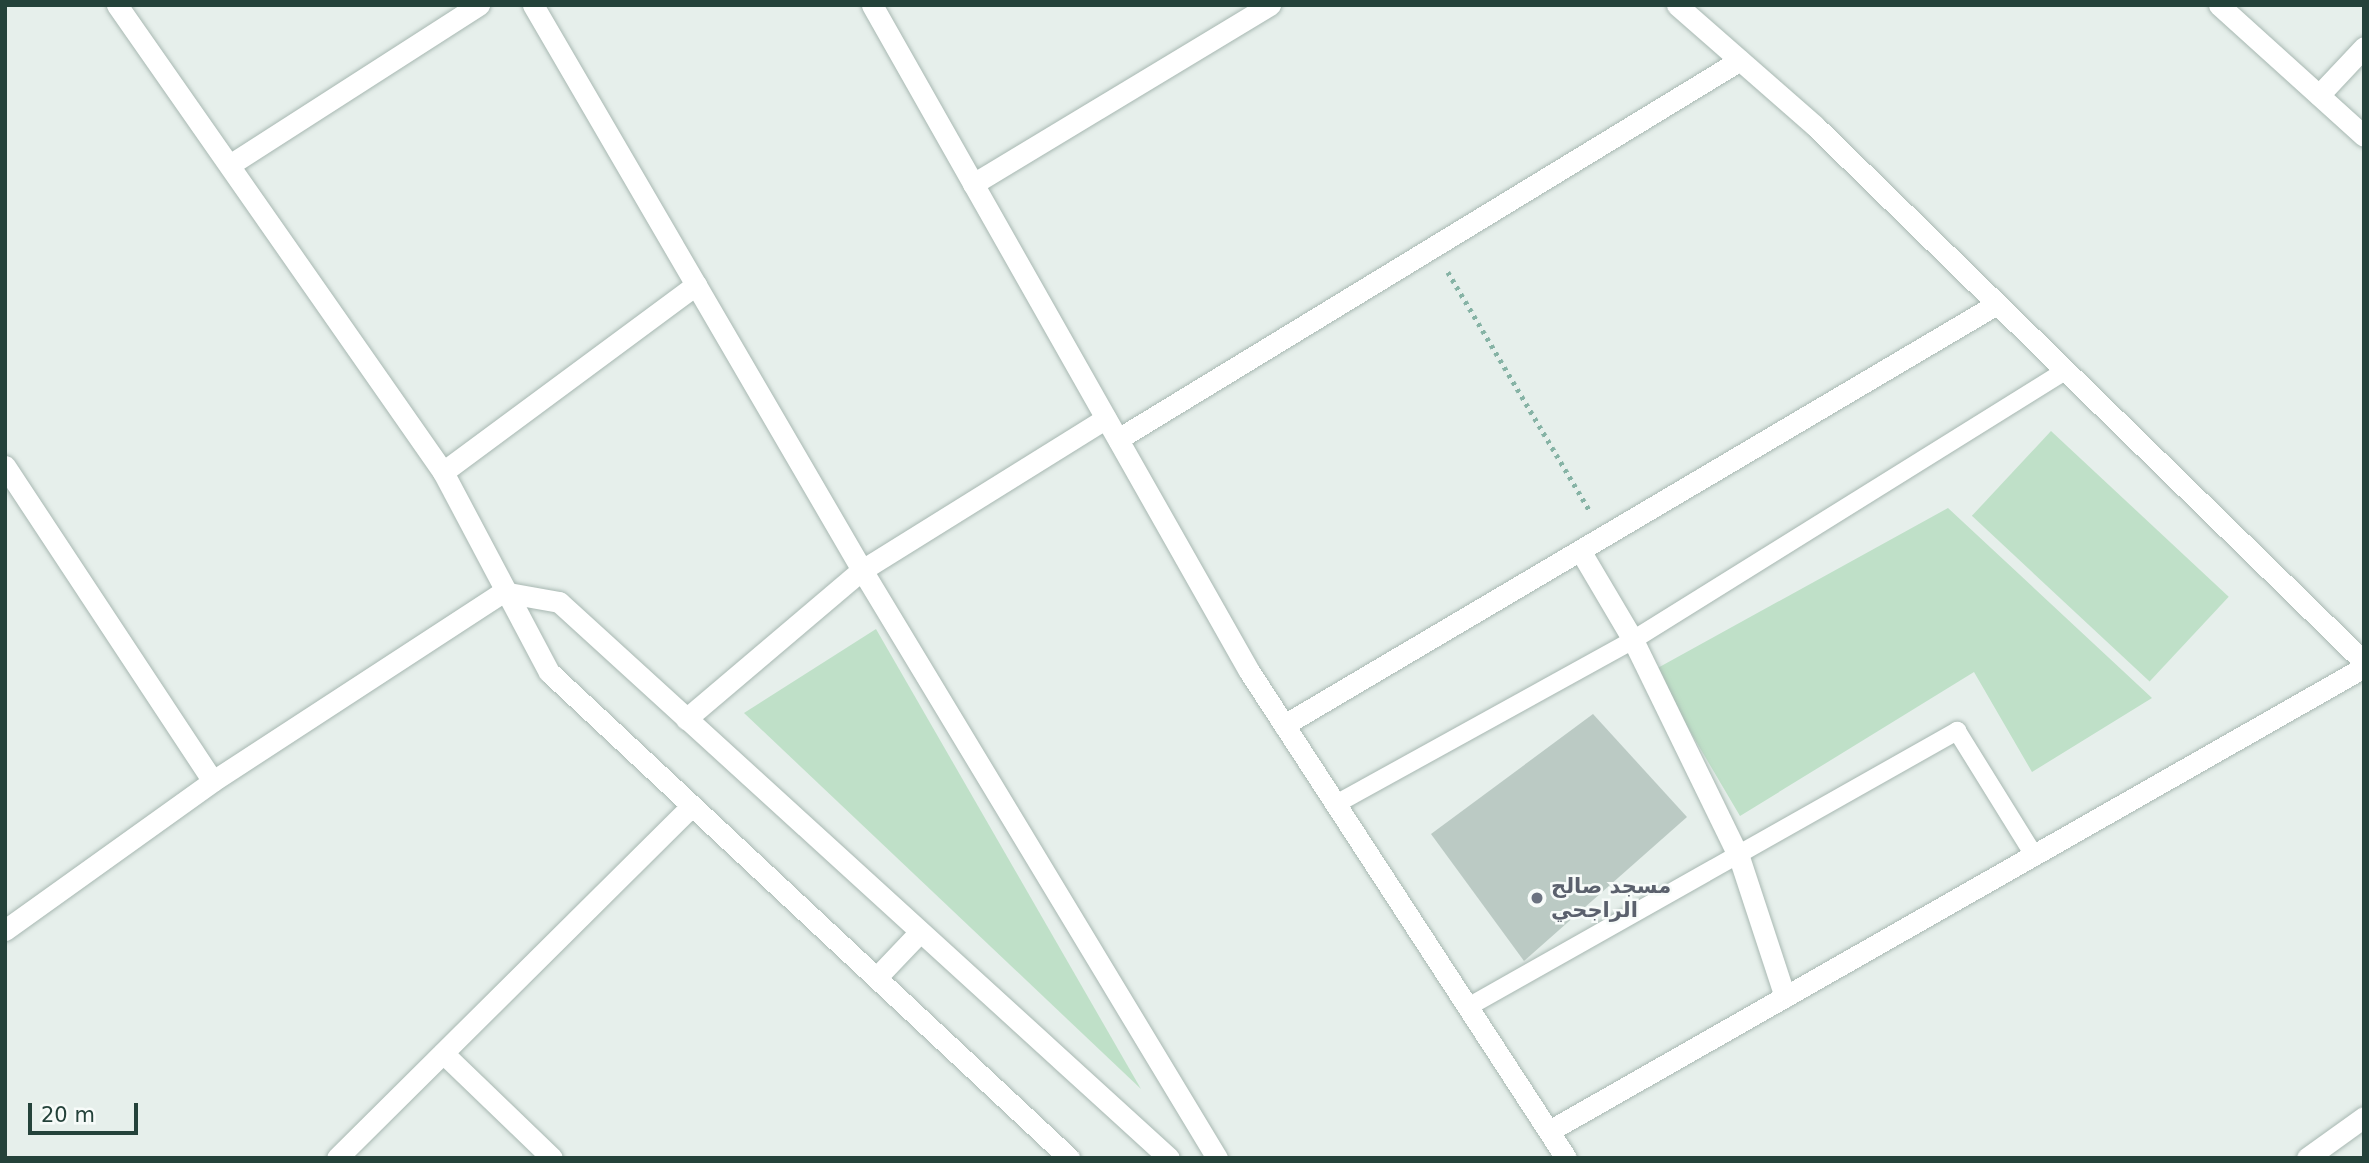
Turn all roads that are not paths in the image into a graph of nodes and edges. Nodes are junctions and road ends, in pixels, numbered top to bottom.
1 (117, 5) edge
2 (479, 5) edge
3 (533, 5) edge
4 (872, 5) edge
5 (1270, 5) edge
6 (1677, 5) edge
7 (2219, 5) edge
8 (2364, 47) edge
9 (1740, 60) junction
10 (2319, 95) junction
11 (2364, 136) edge
12 (231, 164) junction
13 (973, 184) junction
14 (696, 285) junction
15 (1995, 305) junction
16 (2065, 371) junction
17 (1106, 418) junction
18 (1118, 439) junction
19 (5, 466) edge
20 (443, 472) junction
21 (1581, 552) junction
22 (862, 570) junction
23 (503, 592) junction
24 (1633, 640) junction
25 (2364, 662) edge
26 (2364, 667) edge
27 (686, 719) junction
28 (1284, 725) junction
29 (213, 781) junction
30 (1336, 804) junction
31 (692, 806) junction
32 (2034, 855) junction
33 (1740, 858) junction
34 (5, 930) edge
35 (918, 934) junction
36 (877, 977) junction
37 (1785, 997) junction
38 (1468, 1007) junction
39 (443, 1053) junction
40 (2364, 1117) edge
41 (1549, 1131) junction
42 (337, 1158) edge
43 (552, 1158) edge
44 (1069, 1158) edge
45 (1169, 1158) edge
46 (1217, 1158) edge
47 (1566, 1158) edge
48 (2307, 1158) edge

1 - 12 street
2 - 12 street
3 - 14 street
4 - 13 street
5 - 13 street
6 - 9 street
7 - 10 street
8 - 10 street
9 - 15 street
9 - 18 street
10 - 11 street
12 - 20 street
13 - 17 street
14 - 20 street
14 - 22 street
15 - 16 street
15 - 21 street
16 - 24 lane
16 - 25 street
17 - 18 street
17 - 22 street
18 - 28 street
19 - 29 street
20 - 23 street
21 - 24 street
21 - 28 street
22 - 27 street
22 - 46 street
23 - 27 street
23 - 29 street
23 - 31 street
24 - 30 lane
24 - 33 street
26 - 32 street
27 - 35 street
28 - 30 street
29 - 34 street
30 - 38 street
31 - 36 street
31 - 39 street
32 - 33 lane
32 - 37 street
33 - 37 street
33 - 38 lane
35 - 36 street
35 - 45 street
36 - 44 street
37 - 41 street
38 - 41 street
39 - 42 street
39 - 43 street
40 - 48 street
41 - 47 street

